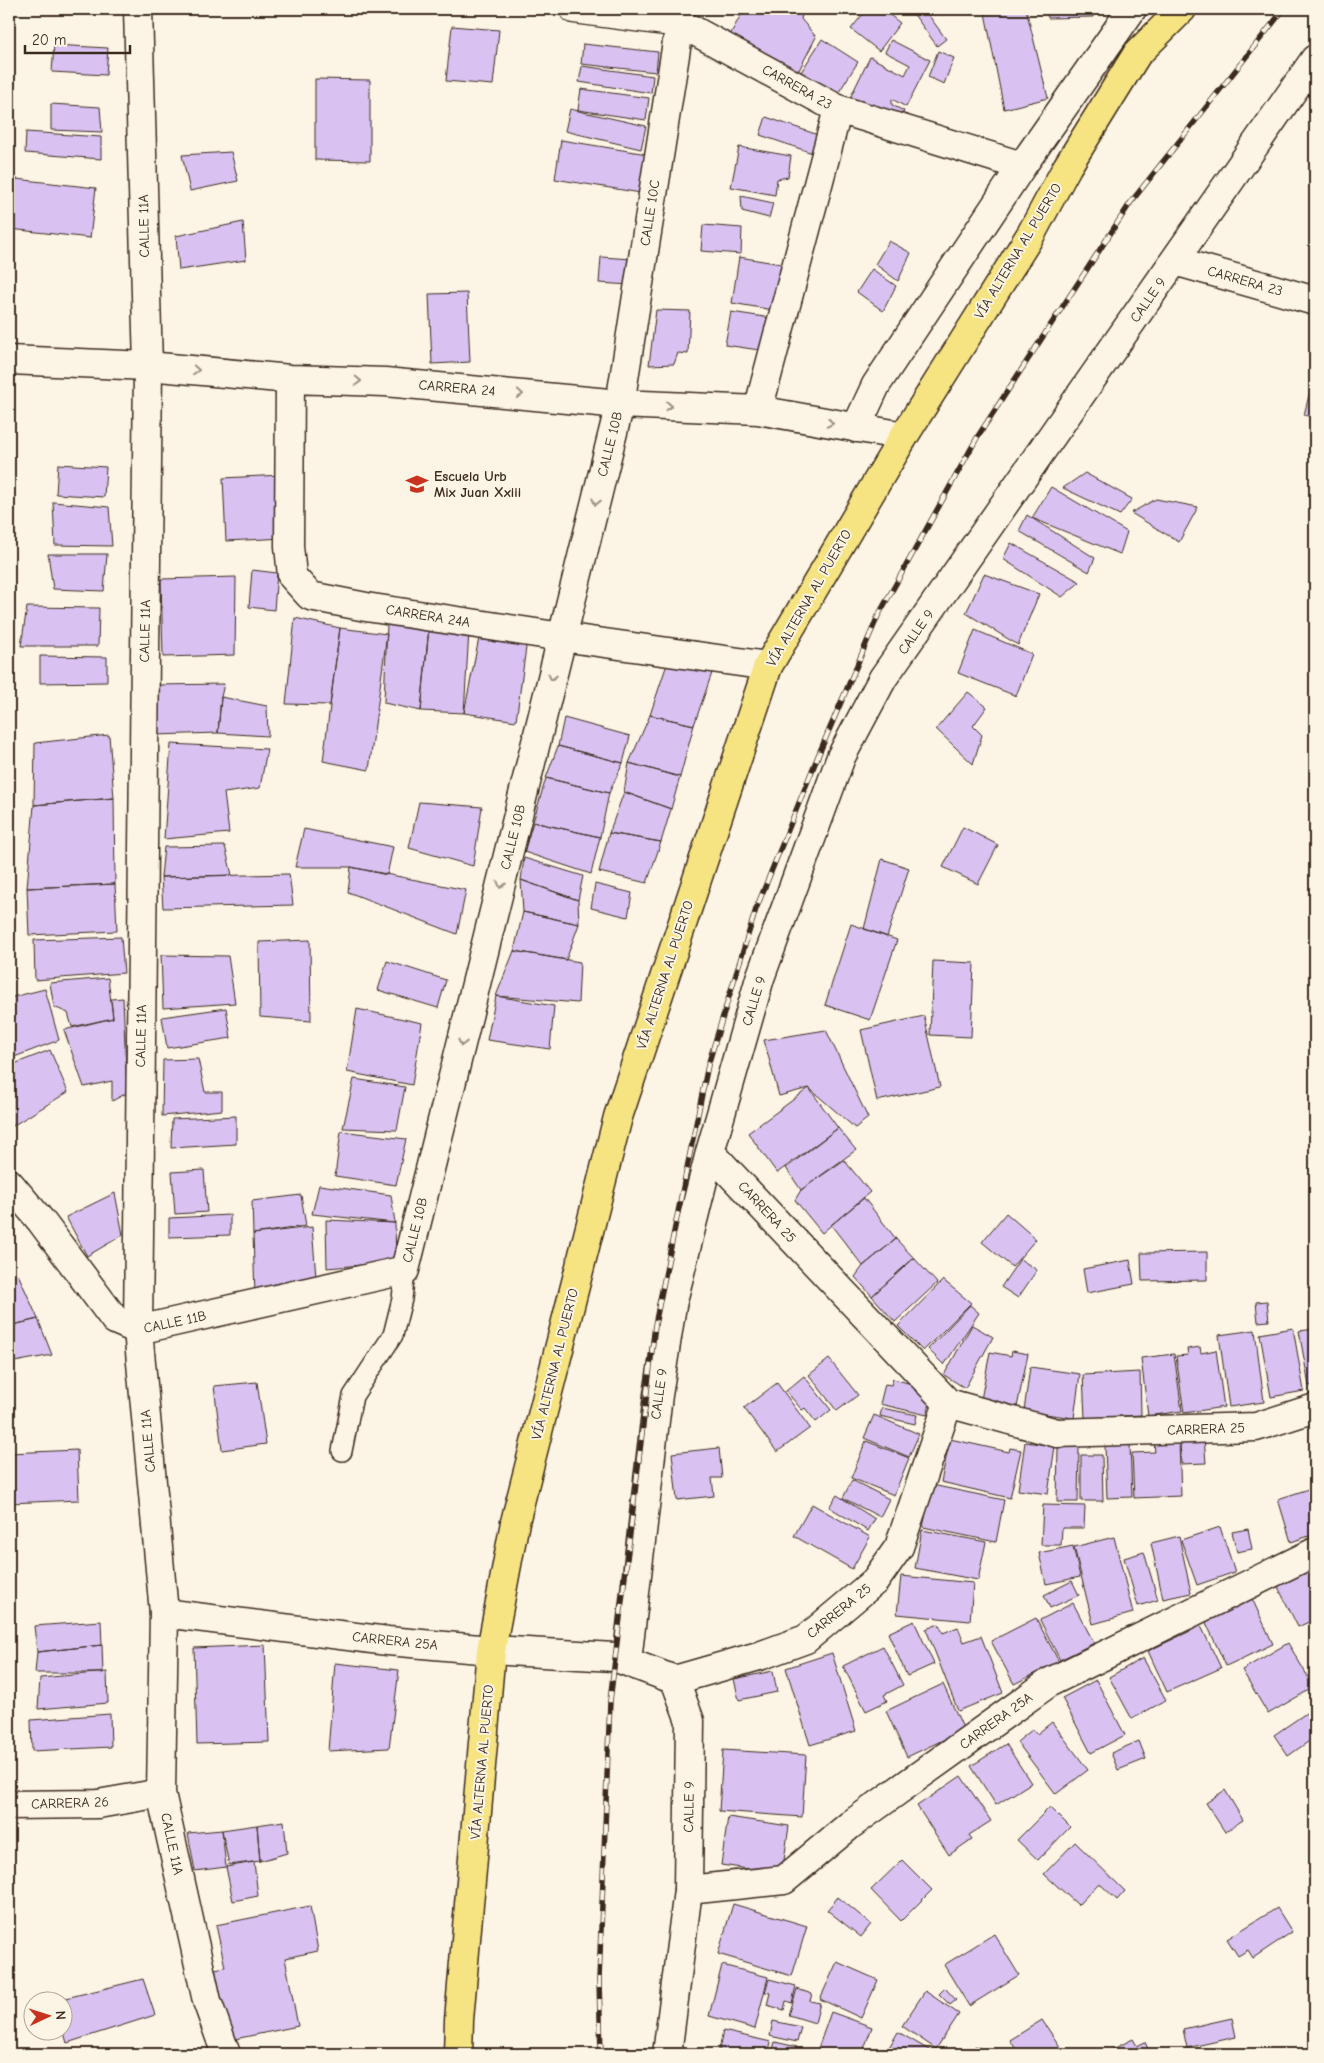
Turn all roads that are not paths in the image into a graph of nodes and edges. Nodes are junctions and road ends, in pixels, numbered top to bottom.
1 (138, 9) edge
2 (574, 9) edge
3 (1182, 9) edge
4 (1123, 14) edge
5 (680, 23) junction
6 (1315, 59) edge
7 (838, 109) junction
8 (1022, 166) junction
9 (1175, 261) junction
10 (1315, 301) edge
11 (9, 360) edge
12 (148, 366) junction
13 (290, 378) junction
14 (620, 404) junction
15 (758, 410) junction
16 (856, 428) junction
17 (904, 436) junction
18 (562, 637) junction
19 (768, 666) junction
20 (710, 1152) junction
21 (9, 1183) edge
22 (406, 1270) junction
23 (138, 1330) junction
24 (948, 1403) junction
25 (1315, 1408) edge
26 (342, 1451) dead end
27 (1315, 1552) edge
28 (164, 1613) junction
29 (492, 1650) junction
30 (628, 1661) junction
31 (675, 1680) junction
32 (161, 1793) junction
33 (9, 1805) edge
34 (688, 1890) junction
35 (226, 2054) edge
36 (458, 2054) edge
37 (667, 2054) edge

1 - 12 street, CALLE 11A
2 - 5 street, CARRERA 23
3 - 17 main road, VÍA ALTERNA AL PUERTO
4 - 8 street
5 - 7 street, CARRERA 23
5 - 14 street, CALLE 10C
6 - 9 street, CALLE 9
7 - 8 street, CARRERA 23
7 - 15 street
8 - 16 street
9 - 10 street, CARRERA 23
9 - 20 street, CALLE 9
11 - 12 street, CARRERA 24
12 -> 13 street, CARRERA 24
12 - 23 street, CALLE 11A
13 -> 14 street, CARRERA 24
13 - 18 street, CARRERA 24A
14 -> 15 street, CARRERA 24
14 -> 18 street, CALLE 10B
15 -> 16 street, CARRERA 24
16 - 17 street, CARRERA 24
17 - 19 main road, VÍA ALTERNA AL PUERTO
18 - 19 street, CARRERA 24A
18 -> 22 street, CALLE 10B
19 - 29 main road, VÍA ALTERNA AL PUERTO
20 - 24 street, CARRERA 25
20 - 30 street, CALLE 9
21 - 23 street, CALLE 11B
22 - 23 street, CALLE 11B
22 - 26 lane
23 - 28 street, CALLE 11A
24 - 25 street, CARRERA 25
24 - 31 street, CARRERA 25
27 - 34 street, CARRERA 25A
28 - 29 street, CARRERA 25A
28 - 32 street, CALLE 11A
29 - 30 street, CARRERA 25A
29 - 36 main road, VÍA ALTERNA AL PUERTO
30 - 31 street
31 - 34 street, CALLE 9
32 - 33 street, CARRERA 26
32 - 35 street, CALLE 11A
34 - 37 street, CALLE 9

